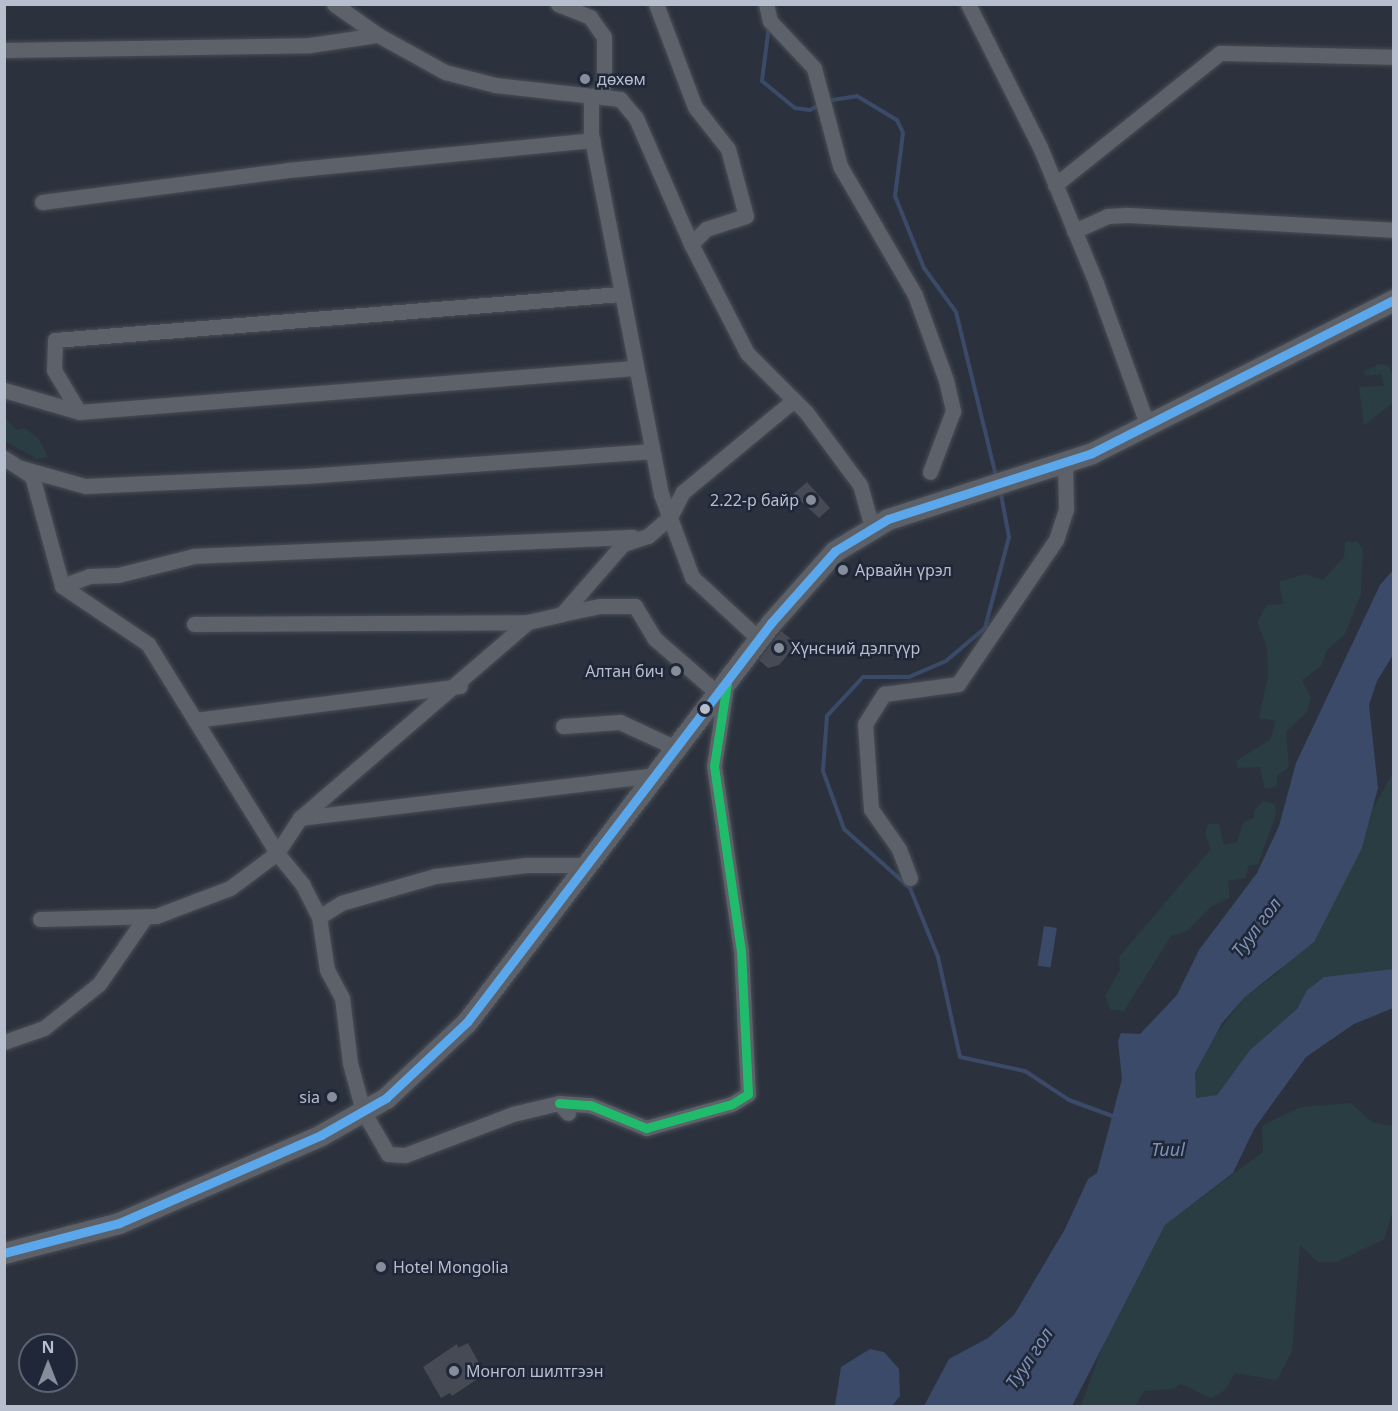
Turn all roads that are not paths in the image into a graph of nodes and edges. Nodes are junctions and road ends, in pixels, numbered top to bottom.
1 (334, 4) edge
2 (558, 4) edge
3 (656, 4) edge
4 (766, 4) edge
5 (968, 4) edge
6 (378, 35) junction
7 (4, 50) edge
8 (1394, 57) edge
9 (591, 99) junction
10 (593, 140) junction
11 (1055, 184) junction
12 (42, 202) dead end
13 (1394, 230) edge
14 (1074, 231) junction
15 (692, 244) junction
16 (621, 294) junction
17 (1394, 300) edge
18 (634, 368) junction
19 (4, 390) edge
20 (794, 400) junction
21 (79, 412) junction
22 (1148, 427) junction
23 (651, 451) junction
24 (4, 458) edge
25 (1065, 461) junction
26 (21, 468) junction
27 (930, 472) dead end
28 (670, 517) junction
29 (872, 527) junction
30 (648, 536) junction
31 (62, 586) junction
32 (562, 614) junction
33 (528, 622) junction
34 (194, 624) dead end
35 (759, 639) junction
36 (460, 686) junction
37 (722, 687) junction
38 (195, 720) junction
39 (563, 726) dead end
40 (676, 748) junction
41 (655, 775) junction
42 (300, 818) junction
43 (277, 854) junction
44 (587, 865) junction
45 (910, 878) dead end
46 (319, 918) junction
47 (40, 919) dead end
48 (144, 919) junction
49 (4, 1042) edge
50 (363, 1111) junction
51 (4, 1252) edge

1 - 6 street
2 - 9 street
3 - 15 street
4 - 27 street
5 - 11 street
6 - 7 street
6 - 9 street
8 - 11 street
9 - 10 street
9 - 15 street
10 - 12 street
10 - 16 street
11 - 14 street
13 - 14 street
14 - 22 street
15 - 20 street
16 - 18 street
16 - 21 street
17 - 22 main road
18 - 21 street
18 - 23 street
19 - 21 street
20 - 28 street
20 - 29 street
22 - 25 main road
23 - 26 street
23 - 28 street
24 - 26 street
25 - 29 main road
25 - 45 street
26 - 31 street
28 - 30 street
28 - 35 street
29 - 35 main road
30 - 31 street
30 - 32 street
31 - 38 street
32 - 33 street
32 - 37 street
33 - 34 street
33 - 36 street
35 - 37 main road
36 - 38 street
36 - 42 street
37 - 40 main road
37 - 50 street
38 - 43 street
39 - 40 street
40 - 41 main road
41 - 42 street
41 - 44 main road
42 - 43 street
43 - 46 street
43 - 48 street
44 - 46 street
44 - 50 main road
46 - 50 street
47 - 48 street
48 - 49 street
50 - 51 main road

